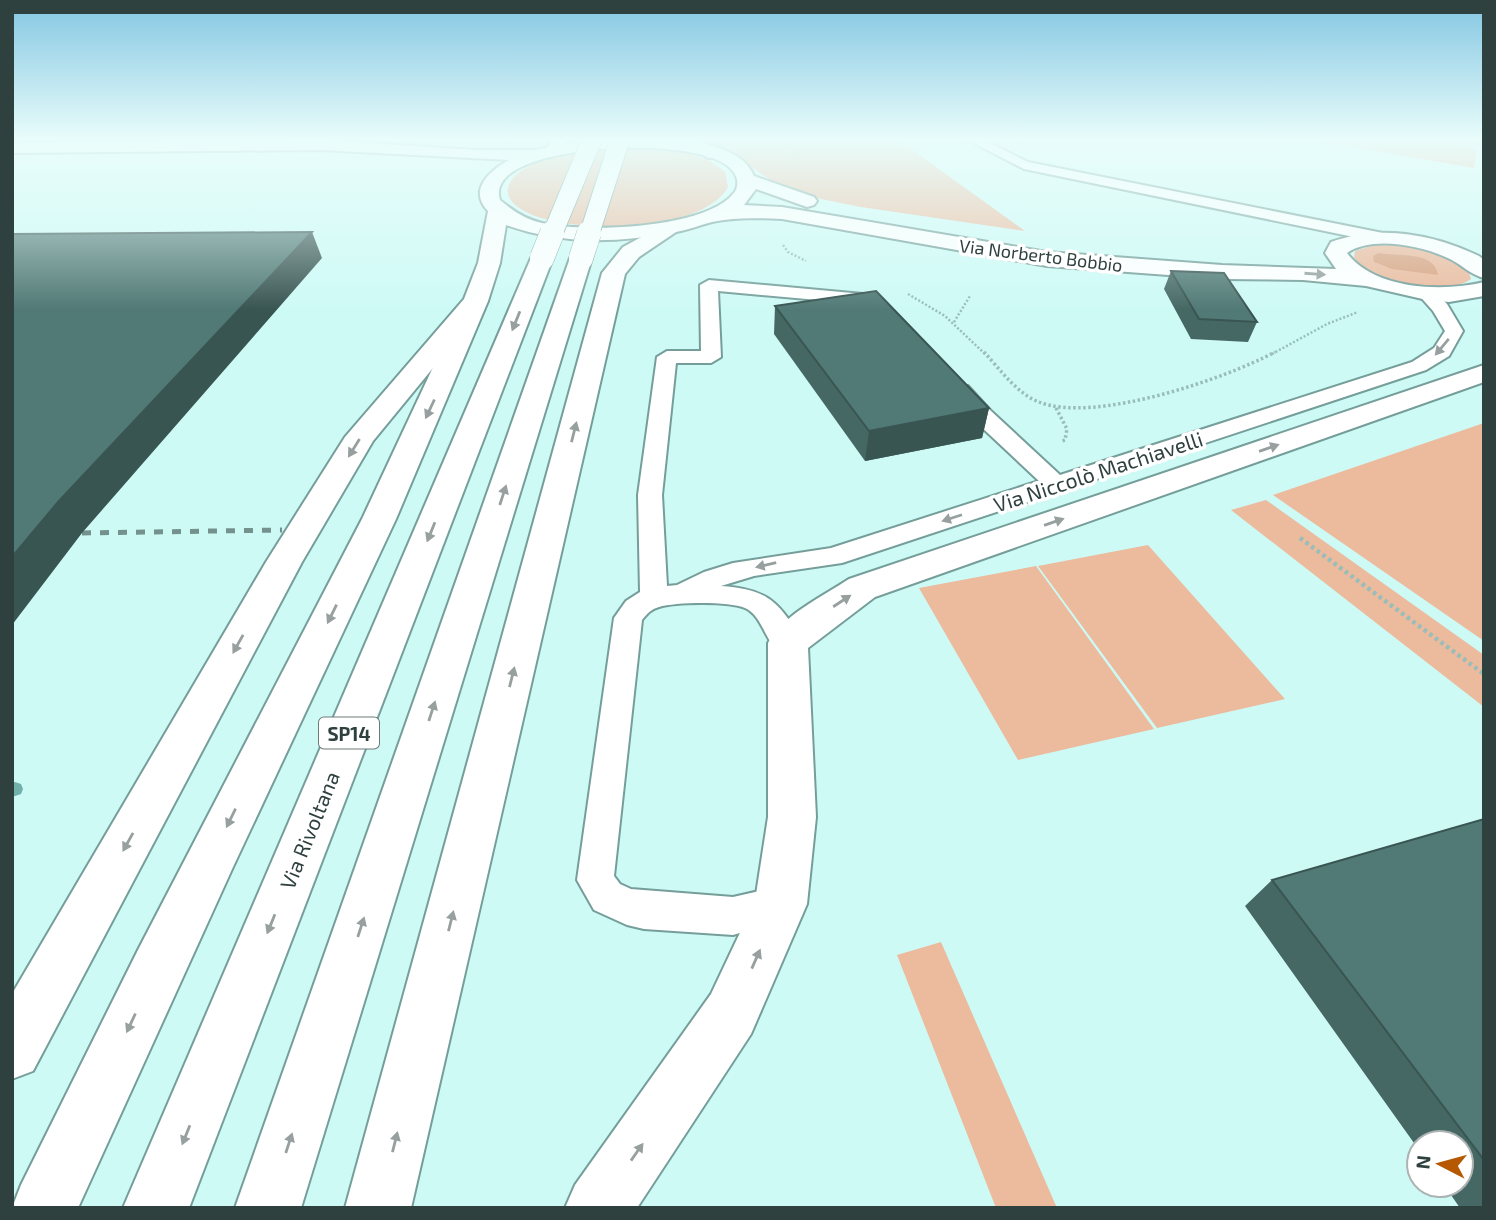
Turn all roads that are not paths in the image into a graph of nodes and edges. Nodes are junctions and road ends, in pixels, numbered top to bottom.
1 (490, 196) edge
2 (578, 196) edge
3 (592, 196) edge
4 (741, 196) edge
5 (791, 196) edge
6 (1172, 196) edge
7 (498, 210) junction
8 (713, 216) junction
9 (1298, 223) junction
10 (669, 228) junction
11 (1383, 238) junction
12 (1420, 243) junction
13 (1343, 244) junction
14 (1484, 248) edge
15 (562, 258) junction
16 (1372, 280) junction
17 (1482, 288) edge
18 (1426, 293) junction
19 (476, 301) junction
20 (893, 312) edge
21 (1484, 373) edge
22 (947, 374) edge
23 (1056, 484) junction
24 (668, 596) junction
25 (788, 643) junction
26 (781, 904) junction
27 (12, 1049) edge
28 (44, 1208) edge
29 (156, 1208) edge
30 (268, 1208) edge
31 (378, 1208) edge
32 (598, 1208) edge

1 - 7 main road
2 - 15 main road, SP14, bridge
3 - 15 main road, SP14, bridge
4 - 8 main road, Via Norberto Bobbio
5 - 13 main road, Via Norberto Bobbio
6 - 9 lane
7 - 10 main road, Via Norberto Bobbio
7 - 19 main road
8 - 10 main road, Via Norberto Bobbio
8 -> 16 main road, Via Norberto Bobbio
9 - 11 lane
9 - 13 lane
31 -> 10 main road
11 - 12 main road, Via Norberto Bobbio
11 - 13 main road, Via Norberto Bobbio
12 - 14 main road, Via Norberto Bobbio
12 - 17 main road, Via Norberto Bobbio
13 - 16 main road, Via Norberto Bobbio
15 -> 29 main road, Via Rivoltana / SP14
30 -> 15 main road, SP14
16 - 18 main road, Via Norberto Bobbio
17 - 18 main road, Via Norberto Bobbio
18 -> 23 lane, Via Niccolò Machiavelli
19 -> 27 main road
19 -> 28 main road
20 - 24 lane
25 -> 21 main road
22 - 23 lane
23 -> 24 lane, Via Niccolò Machiavelli
24 - 25 lane
24 - 26 lane, Via Niccolò Machiavelli
25 - 26 main road
32 -> 26 main road

